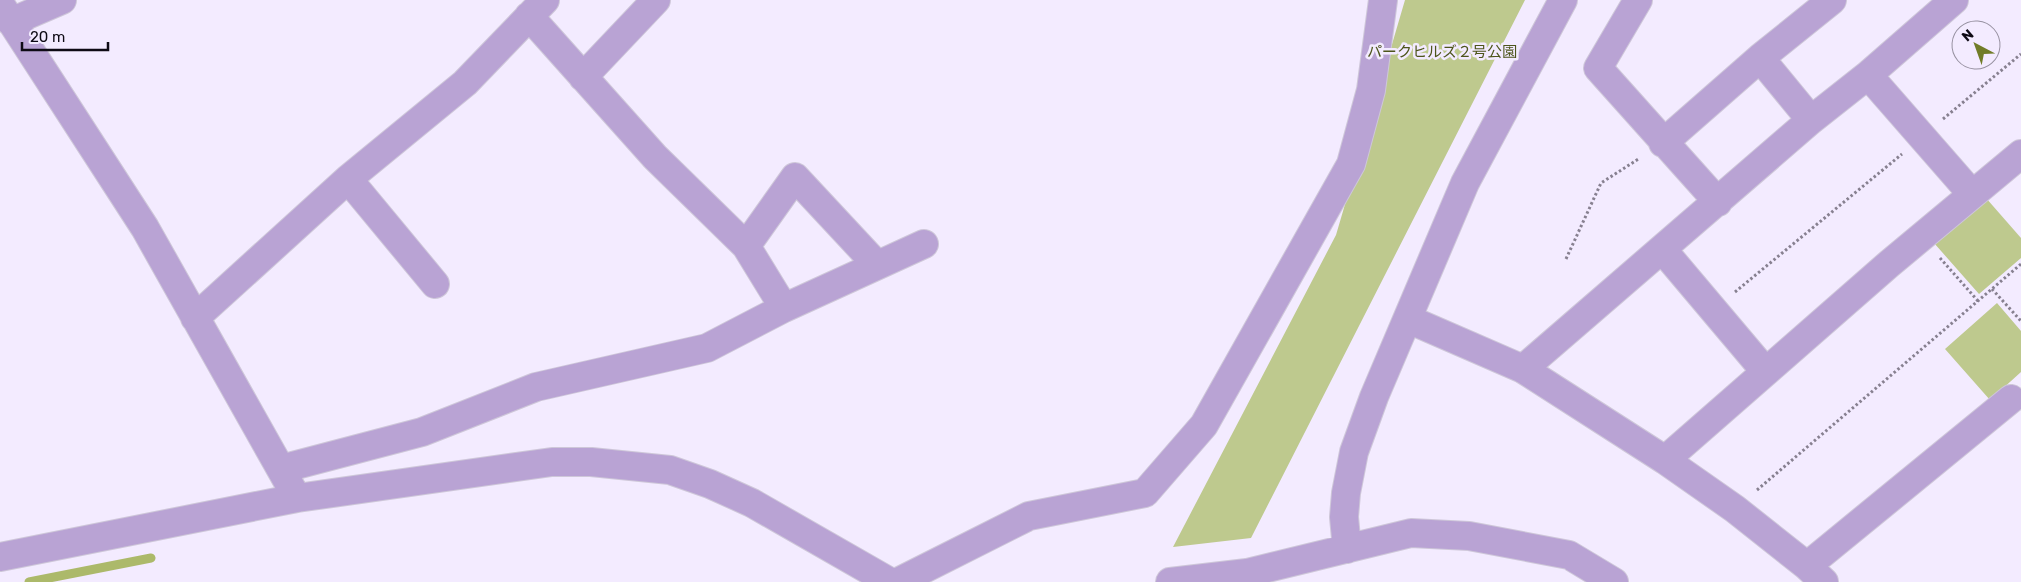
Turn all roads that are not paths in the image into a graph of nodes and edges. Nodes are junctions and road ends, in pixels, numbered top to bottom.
1 (62, 0) edge
2 (656, 0) edge
3 (1383, 0) edge
4 (1563, 0) edge
5 (1638, 0) edge
6 (1832, 0) edge
7 (1954, 0) edge
8 (537, 8) edge
9 (6, 13) edge
10 (1760, 58) junction
11 (1868, 75) junction
12 (583, 77) junction
13 (1811, 120) junction
14 (1663, 143) junction
15 (2021, 154) edge
16 (348, 179) junction
17 (1972, 194) junction
18 (1718, 202) junction
19 (924, 244) dead end
20 (746, 246) junction
21 (1662, 249) junction
22 (877, 265) junction
23 (435, 284) dead end
24 (784, 308) junction
25 (195, 318) junction
26 (1408, 320) junction
27 (1523, 369) junction
28 (1765, 372) junction
29 (2018, 400) edge
30 (1664, 460) junction
31 (281, 469) junction
32 (297, 498) junction
33 (1348, 549) junction
34 (0, 557) edge
35 (1816, 574) edge
36 (890, 582) edge
37 (898, 582) edge
38 (1170, 582) edge
39 (1614, 582) edge

1 - 9 street
2 - 12 street
3 - 37 street
4 - 26 street
5 - 14 street
6 - 10 street
7 - 11 street
8 - 12 street
8 - 16 street
9 - 25 street
10 - 13 street
10 - 14 street
11 - 13 street
11 - 17 street
12 - 20 street
13 - 18 street
14 - 18 street
15 - 17 street
16 - 23 street
16 - 25 street
17 - 28 street
18 - 21 street
19 - 22 street
20 - 22 street
20 - 24 street
21 - 27 street
21 - 28 street
22 - 24 street
24 - 31 street
25 - 31 street
26 - 27 street
26 - 33 street
27 - 30 street
28 - 30 street
29 - 35 street
30 - 35 street
31 - 32 street
32 - 34 street
32 - 36 street
33 - 38 street
33 - 39 street

